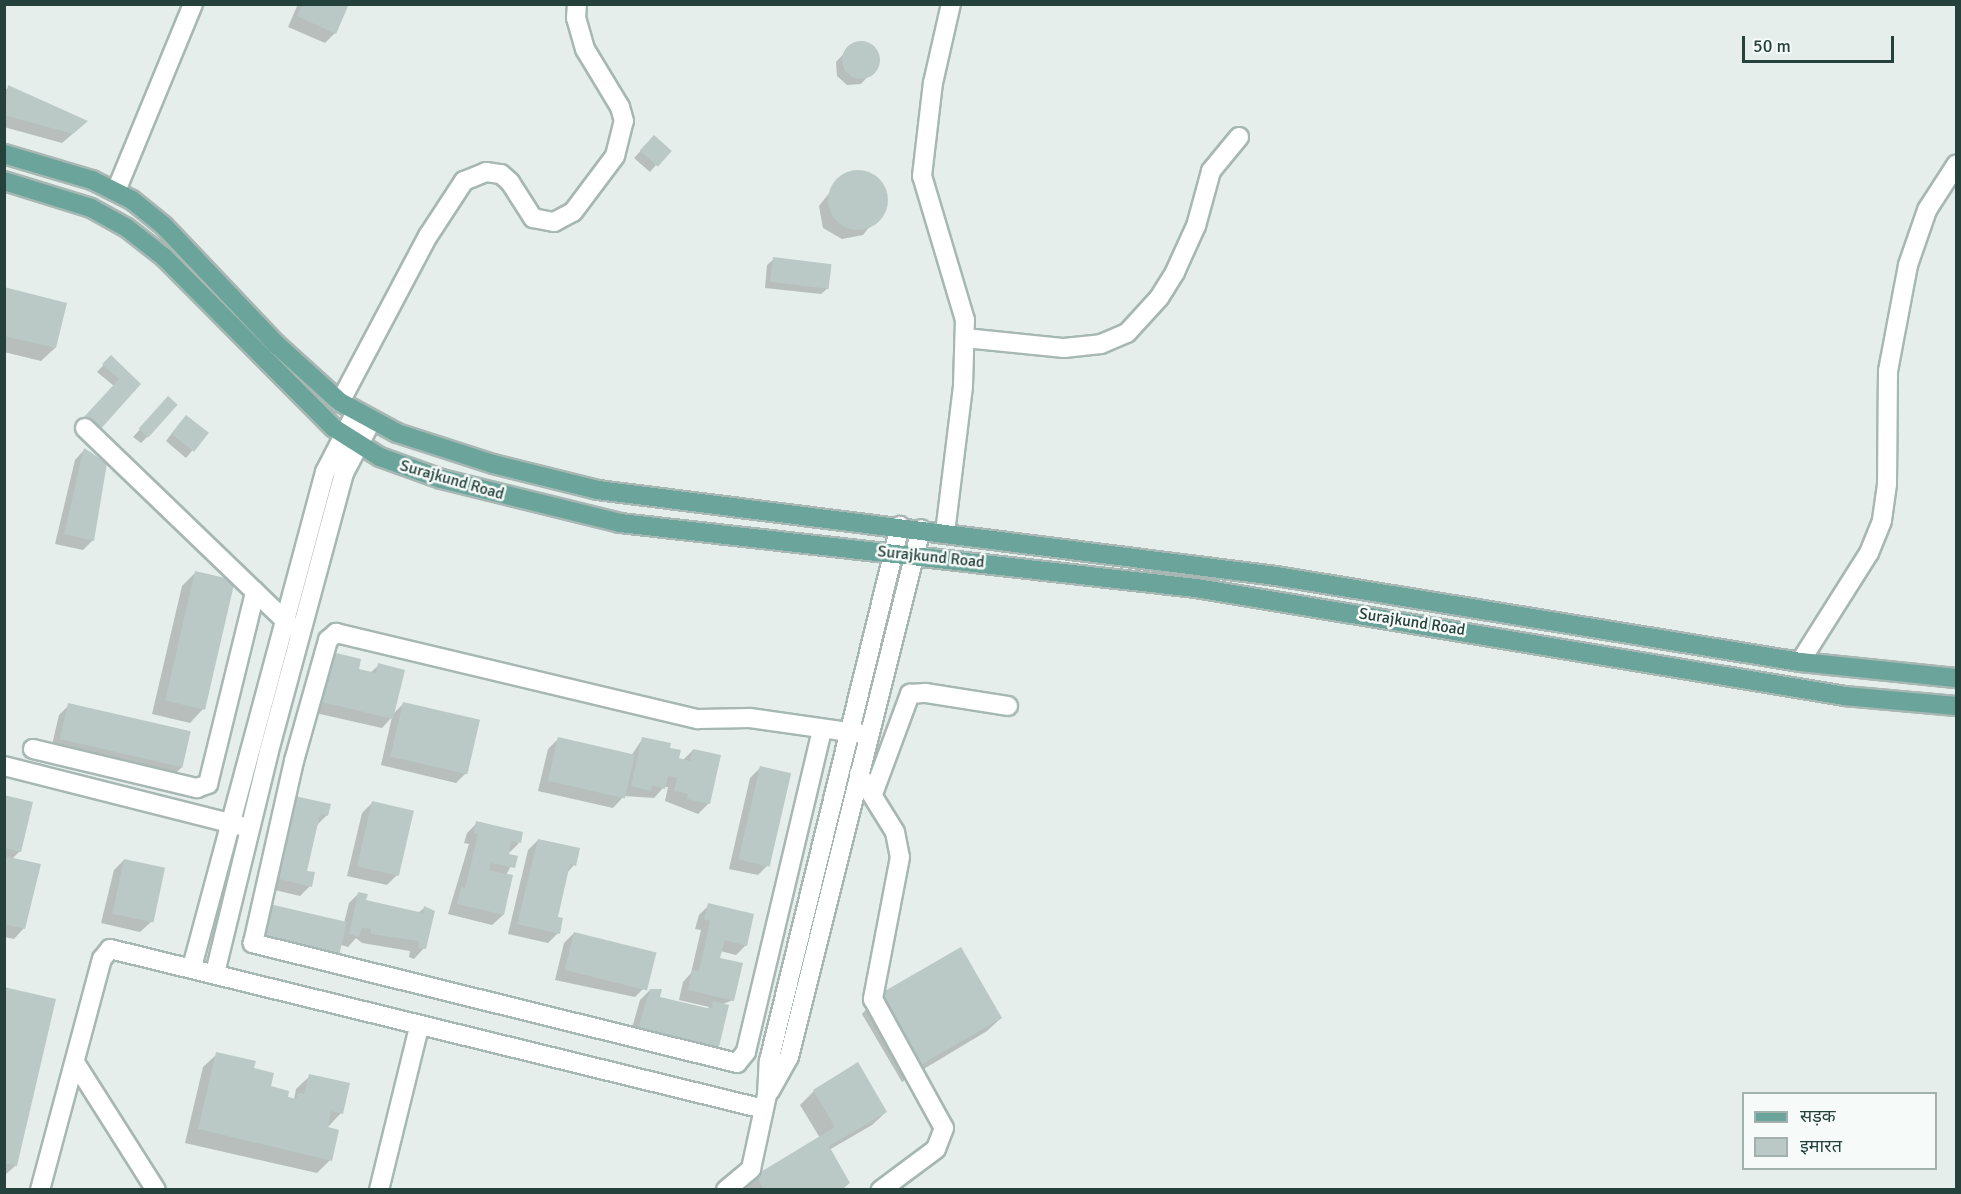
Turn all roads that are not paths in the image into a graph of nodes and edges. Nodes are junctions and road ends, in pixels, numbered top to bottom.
1 (193, 4) edge
2 (578, 4) edge
3 (951, 4) edge
4 (1239, 137) dead end
5 (4, 154) edge
6 (1956, 165) edge
7 (4, 181) edge
8 (116, 191) junction
9 (966, 338) junction
10 (340, 402) junction
11 (364, 416) junction
12 (85, 428) dead end
13 (351, 440) junction
14 (900, 526) junction
15 (921, 529) junction
16 (945, 533) junction
17 (895, 553) junction
18 (915, 555) junction
19 (255, 592) junction
20 (286, 622) junction
21 (301, 634) junction
22 (1800, 662) junction
23 (1956, 678) edge
24 (1008, 706) dead end
25 (1956, 706) edge
26 (822, 730) junction
27 (848, 733) junction
28 (869, 735) junction
29 (33, 749) dead end
30 (269, 751) junction
31 (294, 761) junction
32 (4, 766) edge
33 (213, 768) junction
34 (859, 774) junction
35 (243, 775) junction
36 (873, 794) junction
37 (231, 824) junction
38 (250, 828) junction
39 (192, 967) junction
40 (215, 973) junction
41 (419, 1027) junction
42 (76, 1064) junction
43 (766, 1102) junction
44 (40, 1190) edge
45 (156, 1190) edge
46 (379, 1190) edge
47 (726, 1190) edge
48 (881, 1190) edge

1 - 8 street
2 - 10 street
3 - 9 street
4 - 9 street
5 - 8 main road, Surajkund Road
6 - 22 street
7 - 13 main road, Surajkund Road
8 - 10 main road, Surajkund Road
9 - 16 street
10 - 11 main road, Surajkund Road
11 - 13 street
11 - 14 main road, Surajkund Road
12 - 19 street
13 - 17 main road, Surajkund Road
13 - 20 street
13 - 21 street
14 - 15 main road, Surajkund Road
14 - 17 street
15 - 16 main road, Surajkund Road
15 - 18 street
16 - 22 main road, Surajkund Road
17 - 18 main road, Surajkund Road
17 - 27 street
18 - 25 main road, Surajkund Road
18 - 28 street
19 - 20 street
19 - 33 street
20 - 21 street
20 - 35 street
21 - 30 street
22 - 23 main road, Surajkund Road
24 - 36 street
26 - 27 street
26 - 31 street
26 - 31 street
27 - 28 street
27 - 43 street
28 - 34 street
29 - 33 street
30 - 31 street
30 - 38 street
32 - 37 street
33 - 35 street
34 - 36 street
34 - 43 street
35 - 37 street
36 - 48 street
37 - 38 street
37 - 39 street
38 - 40 street
39 - 40 street
39 - 42 street
40 - 41 street
41 - 43 street
41 - 46 street
42 - 44 street
42 - 45 street
43 - 47 street

